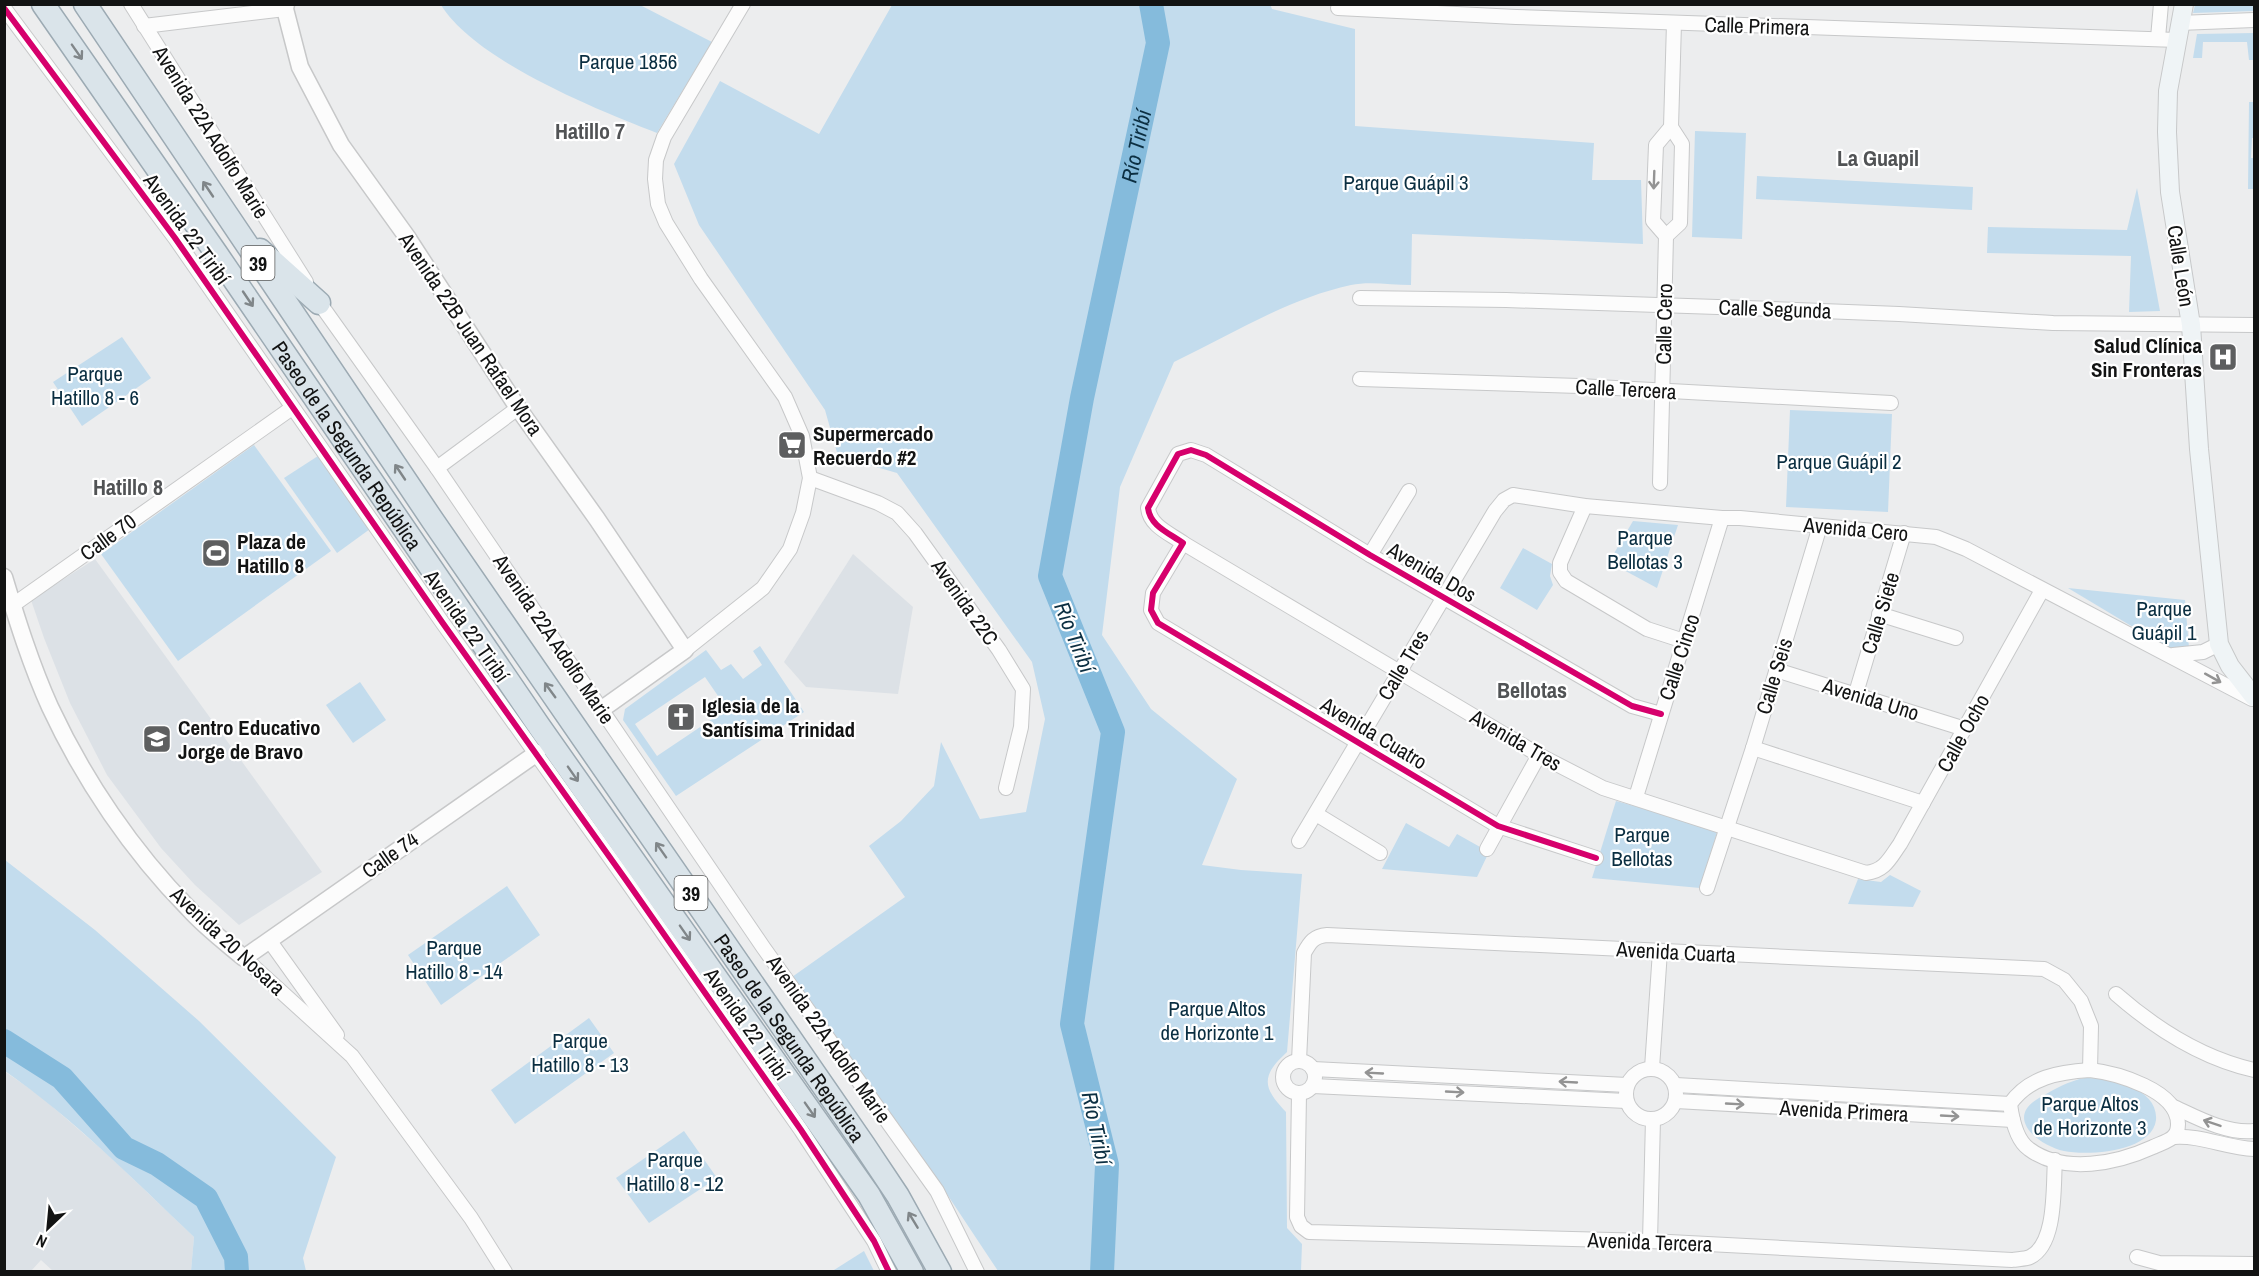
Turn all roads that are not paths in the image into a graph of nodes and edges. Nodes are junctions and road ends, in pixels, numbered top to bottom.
1 (43, 4) edge
2 (85, 4) edge
3 (131, 4) edge
4 (743, 4) edge
5 (2161, 4) edge
6 (2184, 4) edge
7 (285, 7) edge
8 (4, 8) edge
9 (1338, 8) dead end
10 (2254, 20) edge
11 (1674, 23) junction
12 (144, 26) junction
13 (2178, 32) junction
14 (2158, 38) junction
15 (1671, 127) junction
16 (234, 227) junction
17 (1666, 236) junction
18 (1360, 298) dead end
19 (319, 303) junction
20 (1663, 306) junction
21 (2191, 325) junction
22 (2254, 325) edge
23 (1360, 379) dead end
24 (1663, 391) junction
25 (1891, 403) dead end
26 (292, 408) junction
27 (518, 408) junction
28 (1191, 450) joint
29 (437, 468) junction
30 (810, 477) junction
31 (1660, 483) dead end
32 (1409, 491) dead end
33 (1513, 495) joint
34 (1585, 506) junction
35 (1722, 518) junction
36 (1820, 526) junction
37 (1904, 533) junction
38 (1183, 543) junction
39 (1370, 555) junction
40 (4, 577) edge
41 (2042, 590) junction
42 (1444, 598) junction
43 (13, 605) junction
44 (1879, 614) junction
45 (1956, 638) dead end
46 (1684, 641) junction
47 (2219, 644) junction
48 (685, 650) junction
49 (2171, 655) junction
50 (1776, 670) junction
51 (1399, 672) junction
52 (1856, 693) junction
53 (2254, 699) edge
54 (602, 709) junction
55 (1661, 714) junction
56 (539, 726) junction
57 (1965, 729) junction
58 (1358, 742) junction
59 (1753, 748) junction
60 (537, 753) junction
61 (1539, 755) junction
62 (1006, 788) dead end
63 (1636, 797) junction
64 (1923, 803) junction
65 (1316, 814) junction
66 (1498, 826) junction
67 (1727, 827) junction
68 (1299, 841) dead end
69 (1487, 849) dead end
70 (1380, 854) dead end
71 (1596, 858) dead end
72 (1877, 872) joint
73 (1707, 888) dead end
74 (269, 940) junction
75 (1660, 951) junction
76 (243, 958) junction
77 (2116, 994) dead end
78 (352, 1056) junction
79 (1299, 1061) junction
80 (1652, 1068) junction
81 (1313, 1070) junction
82 (2090, 1070) junction
83 (2254, 1070) edge
84 (1627, 1085) junction
85 (1676, 1085) junction
86 (1313, 1086) junction
87 (1299, 1094) junction
88 (1626, 1101) junction
89 (1676, 1101) junction
90 (2010, 1104) junction
91 (2172, 1106) junction
92 (1653, 1119) junction
93 (2013, 1120) junction
94 (2254, 1131) edge
95 (2174, 1137) junction
96 (2254, 1149) edge
97 (2055, 1160) junction
98 (1650, 1241) junction
99 (2137, 1257) dead end
100 (2254, 1264) edge
101 (505, 1272) edge
102 (889, 1272) edge
103 (912, 1272) edge
104 (940, 1272) edge
105 (977, 1272) edge

1 -> 56 highway, Paseo de la Segunda República / 39
16 -> 2 highway, Paseo de la Segunda República / 39
3 - 12 street, Avenida 22A Adolfo Marie
4 - 30 street
5 - 14 street
6 - 13 main road, Calle León
7 - 12 street
7 - 27 street, Avenida 22B Juan Rafael Mora
8 - 26 street, Avenida 22 Tiribí
9 - 11 street, Calle Primera
10 - 13 street, Calle Primera
11 - 14 street, Calle Primera
11 - 15 street, Calle Cero
12 - 19 street, Avenida 22A Adolfo Marie
13 - 14 street, Calle Primera
13 - 21 main road, Calle León
15 - 17 street, Calle Cero
15 -> 17 street, Calle Cero
16 - 19 highway
104 -> 16 highway, Paseo de la Segunda República / 39
17 - 20 street, Calle Cero
18 - 20 street, Calle Segunda
19 - 29 street, Avenida 22A Adolfo Marie
20 - 21 street, Calle Segunda
20 - 24 street, Calle Cero
21 - 22 street
21 - 47 main road, Calle León
23 - 24 street, Calle Tercera
24 - 25 street, Calle Tercera
24 - 31 street, Calle Cero
26 - 43 street, Calle 70
26 - 60 street, Avenida 22 Tiribí
27 - 29 street
27 - 48 street, Avenida 22B Juan Rafael Mora
28 - 38 street, Avenida Tres
28 - 39 street, Avenida Dos
29 - 54 street, Avenida 22A Adolfo Marie
30 - 48 street
30 - 62 street, Avenida 22C
32 - 39 street
33 - 34 street, Avenida Cero
33 - 42 street, Calle Tres
34 - 35 street, Avenida Cero
34 - 46 street
35 - 36 street, Avenida Cero
35 - 46 street, Calle Cinco
36 - 37 street, Avenida Cero
36 - 50 street, Calle Seis
37 - 41 street, Avenida Cero
37 - 44 street, Calle Siete
38 - 51 street, Avenida Tres
38 - 58 street, Avenida Cuatro
39 - 42 street, Avenida Dos
40 - 43 street, Avenida 20 Nosara
41 - 49 street, Avenida Cero
41 - 57 street, Calle Ocho
42 - 51 street, Calle Tres
42 - 55 street, Avenida Dos
43 - 76 street, Avenida 20 Nosara
44 - 45 street
44 - 52 street, Calle Siete
46 - 55 street, Calle Cinco
47 - 49 street
47 - 53 main road, Calle León
48 - 54 street
49 -> 53 street, Avenida Cero
50 - 52 street, Avenida Uno
50 - 59 street, Calle Seis
51 - 58 street, Calle Tres
51 - 61 street, Avenida Tres
52 - 57 street, Avenida Uno
54 - 105 street, Avenida 22A Adolfo Marie
55 - 63 street, Calle Cinco
56 - 60 highway
56 -> 103 highway, Paseo de la Segunda República / 39
57 - 64 street, Calle Ocho
58 - 65 street, Calle Tres
58 - 66 street, Avenida Cuatro
59 - 64 street
59 - 67 street, Calle Seis
60 - 74 street, Calle 74
60 - 102 street, Avenida 22 Tiribí
61 - 63 street, Avenida Tres
61 - 66 street
63 - 67 street, Avenida Tres
64 - 72 street, Calle Ocho
65 - 68 street, Calle Tres
65 - 70 street
66 - 69 street
66 - 71 street, Avenida Cuatro
67 - 72 street, Avenida Tres
67 - 73 street, Calle Seis
74 - 76 street, Calle 74
74 - 78 street
75 - 79 street, Avenida Cuarta
75 - 80 street
75 - 82 street, Avenida Cuarta
76 - 78 street, Avenida 20 Nosara
77 - 83 street
78 - 101 street, Avenida 20 Nosara
79 - 81 street
79 - 87 street
80 - 84 street
80 - 85 street
84 -> 81 street
81 - 86 street
82 - 90 street
82 - 91 street
84 - 88 street
85 - 89 street
85 - 90 street, Avenida Primera
86 - 87 street
86 -> 88 street
87 - 98 street, Avenida Tercera
88 - 92 street
89 - 92 street
89 -> 93 street, Avenida Primera
90 - 93 street
94 -> 91 street
91 - 95 street
92 - 98 street
93 - 97 street
95 - 96 street
95 - 97 street
97 - 98 street, Avenida Tercera
99 - 100 street

